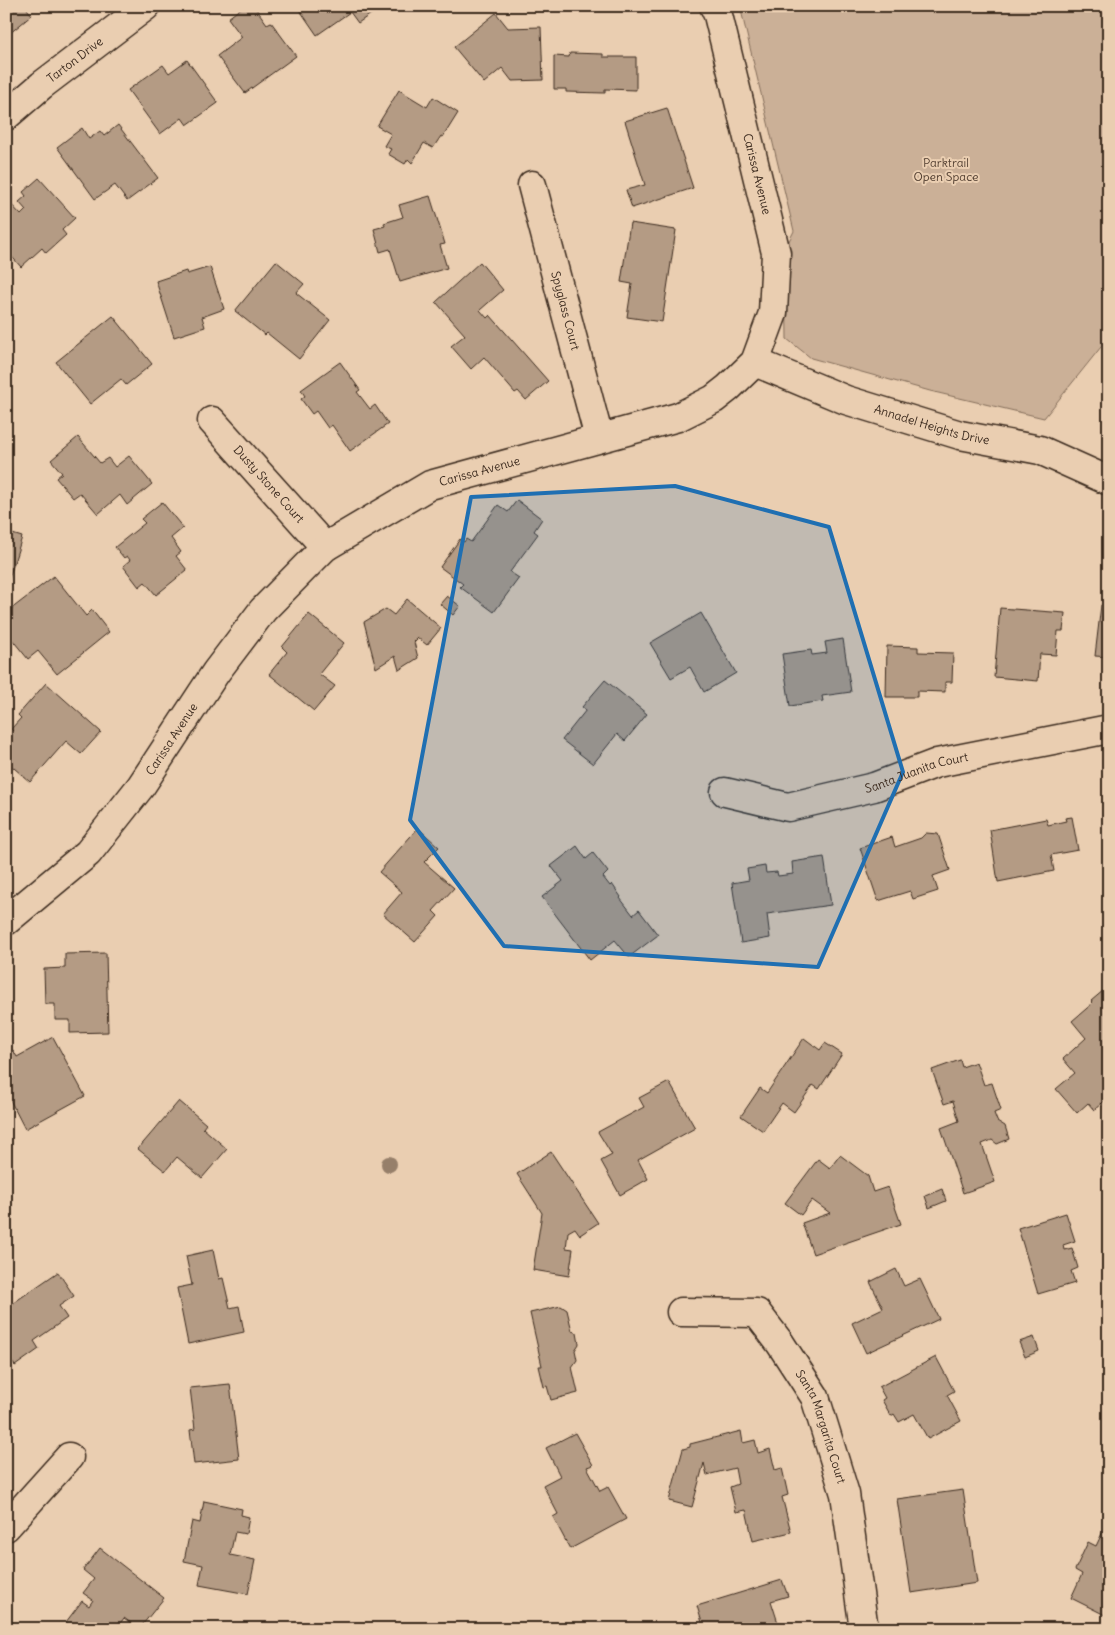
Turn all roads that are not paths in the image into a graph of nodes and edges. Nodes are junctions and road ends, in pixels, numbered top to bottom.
1 (146, 6) edge
2 (714, 6) edge
3 (6, 116) edge
4 (532, 185) dead end
5 (755, 362) junction
6 (212, 420) dead end
7 (598, 438) junction
8 (1109, 481) edge
9 (325, 548) junction
10 (1109, 729) edge
11 (725, 792) dead end
12 (6, 921) edge
13 (681, 1312) dead end
14 (69, 1457) dead end
15 (6, 1527) edge
16 (864, 1629) edge

1 - 3 street, Tarton Drive
2 - 5 street, Carissa Avenue
4 - 7 street, Spyglass Court
5 - 7 street, Carissa Avenue
5 - 8 street, Annadel Heights Drive
6 - 9 street, Dusty Stone Court
7 - 9 street, Carissa Avenue
9 - 12 street, Carissa Avenue
10 - 11 street, Santa Juanita Court
13 - 16 street, Santa Margarita Court
14 - 15 street

